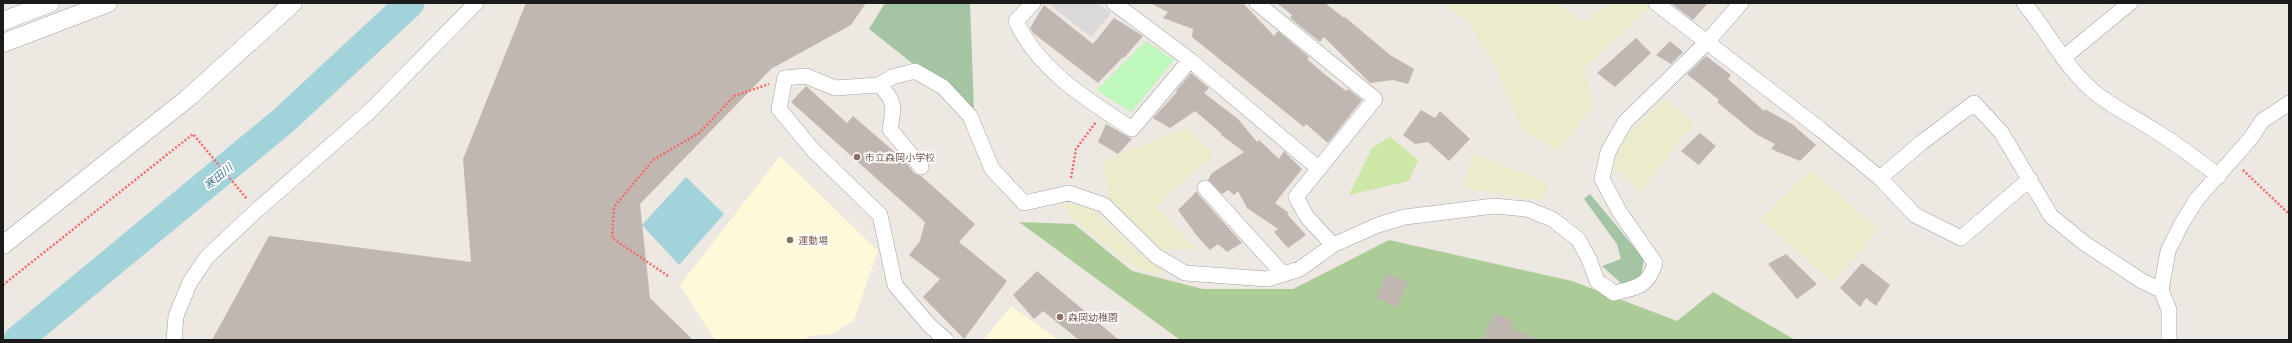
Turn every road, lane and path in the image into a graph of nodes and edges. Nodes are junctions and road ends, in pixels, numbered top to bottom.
1 (50, 3) edge
2 (108, 3) edge
3 (294, 3) edge
4 (476, 3) edge
5 (1033, 3) edge
6 (1114, 3) edge
7 (1258, 3) edge
8 (1656, 3) edge
9 (1742, 3) edge
10 (2024, 3) edge
11 (2130, 3) edge
12 (3, 21) edge
13 (3, 43) edge
14 (1706, 43) junction
15 (2063, 58) junction
16 (1190, 60) junction
17 (785, 78) junction
18 (878, 85) junction
19 (2289, 103) edge
20 (1104, 111) junction
21 (2232, 161) junction
22 (921, 167) dead end
23 (1318, 168) junction
24 (2219, 176) junction
25 (1880, 178) junction
26 (2030, 179) junction
27 (1205, 188) dead end
28 (1069, 193) junction
29 (257, 210) junction
30 (2289, 214) edge
31 (3, 245) edge
32 (1333, 245) junction
33 (1283, 274) junction
34 (668, 276) dead end
35 (3, 285) edge
36 (2161, 290) junction
37 (174, 340) edge
38 (946, 340) edge
39 (2169, 340) edge

1 - 12 street
2 - 13 street
3 - 31 street
4 - 29 street
5 - 20 street
6 - 16 street
7 - 23 street
8 - 14 street
9 - 14 street
10 - 15 street
11 - 15 street
14 - 25 street
14 - 32 street
15 - 24 street
16 - 20 street
16 - 23 street
17 - 18 street
17 - 34 path
17 - 38 street
18 - 22 street
18 - 28 street
19 - 21 street
20 - 28 path
21 - 24 street
21 - 30 path
23 - 32 street
24 - 36 street
25 - 26 street
25 - 26 street
26 - 36 street
27 - 33 street
28 - 33 street
29 - 35 path
29 - 37 street
32 - 33 street
36 - 39 street

